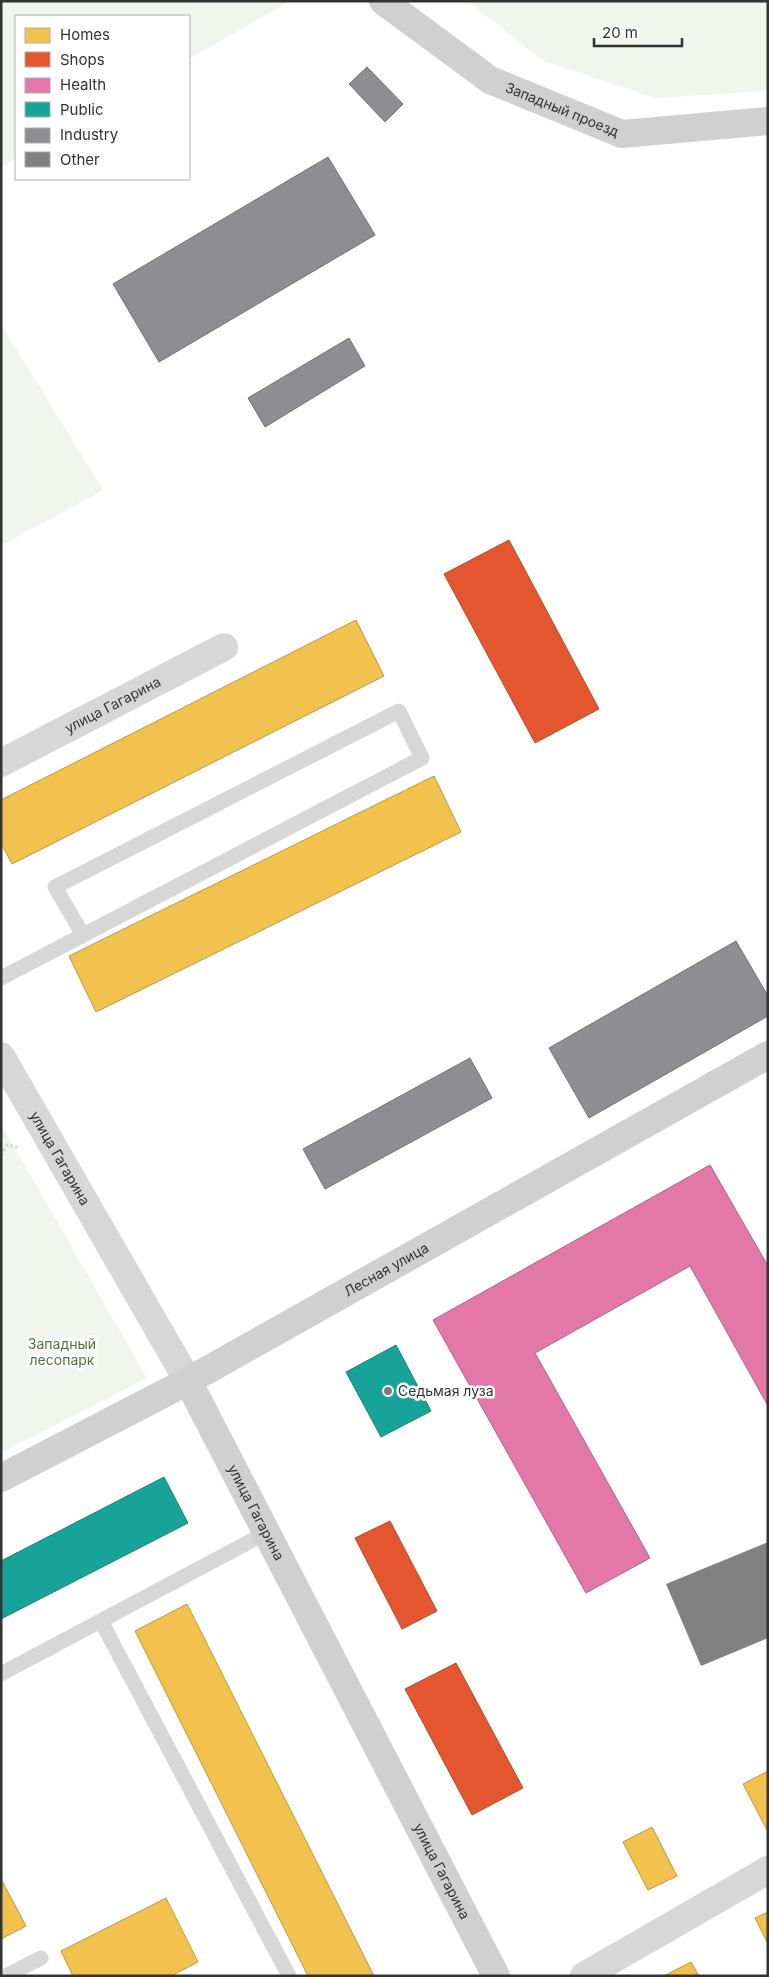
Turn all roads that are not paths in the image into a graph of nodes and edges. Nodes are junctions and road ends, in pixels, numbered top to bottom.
1 (384, 1) edge
2 (768, 121) edge
3 (224, 647) dead end
4 (1, 763) edge
5 (83, 935) junction
6 (1, 978) edge
7 (768, 1054) edge
8 (1, 1056) edge
9 (188, 1381) junction
10 (1, 1478) edge
11 (266, 1533) junction
12 (101, 1621) junction
13 (1, 1674) edge
14 (768, 1870) edge
15 (41, 1958) dead end
16 (6, 1976) edge
17 (289, 1976) edge
18 (496, 1976) edge
19 (584, 1976) edge

1 - 2 street, Западный проезд
3 - 4 street, улица Гагарина
5 - 5 lane
5 - 6 lane
7 - 9 street, Лесная улица
8 - 9 street, улица Гагарина
9 - 10 street, Лесная улица
9 - 11 street, улица Гагарина
11 - 12 lane
11 - 18 street, улица Гагарина
12 - 13 lane
12 - 17 lane
14 - 19 street
15 - 16 lane

